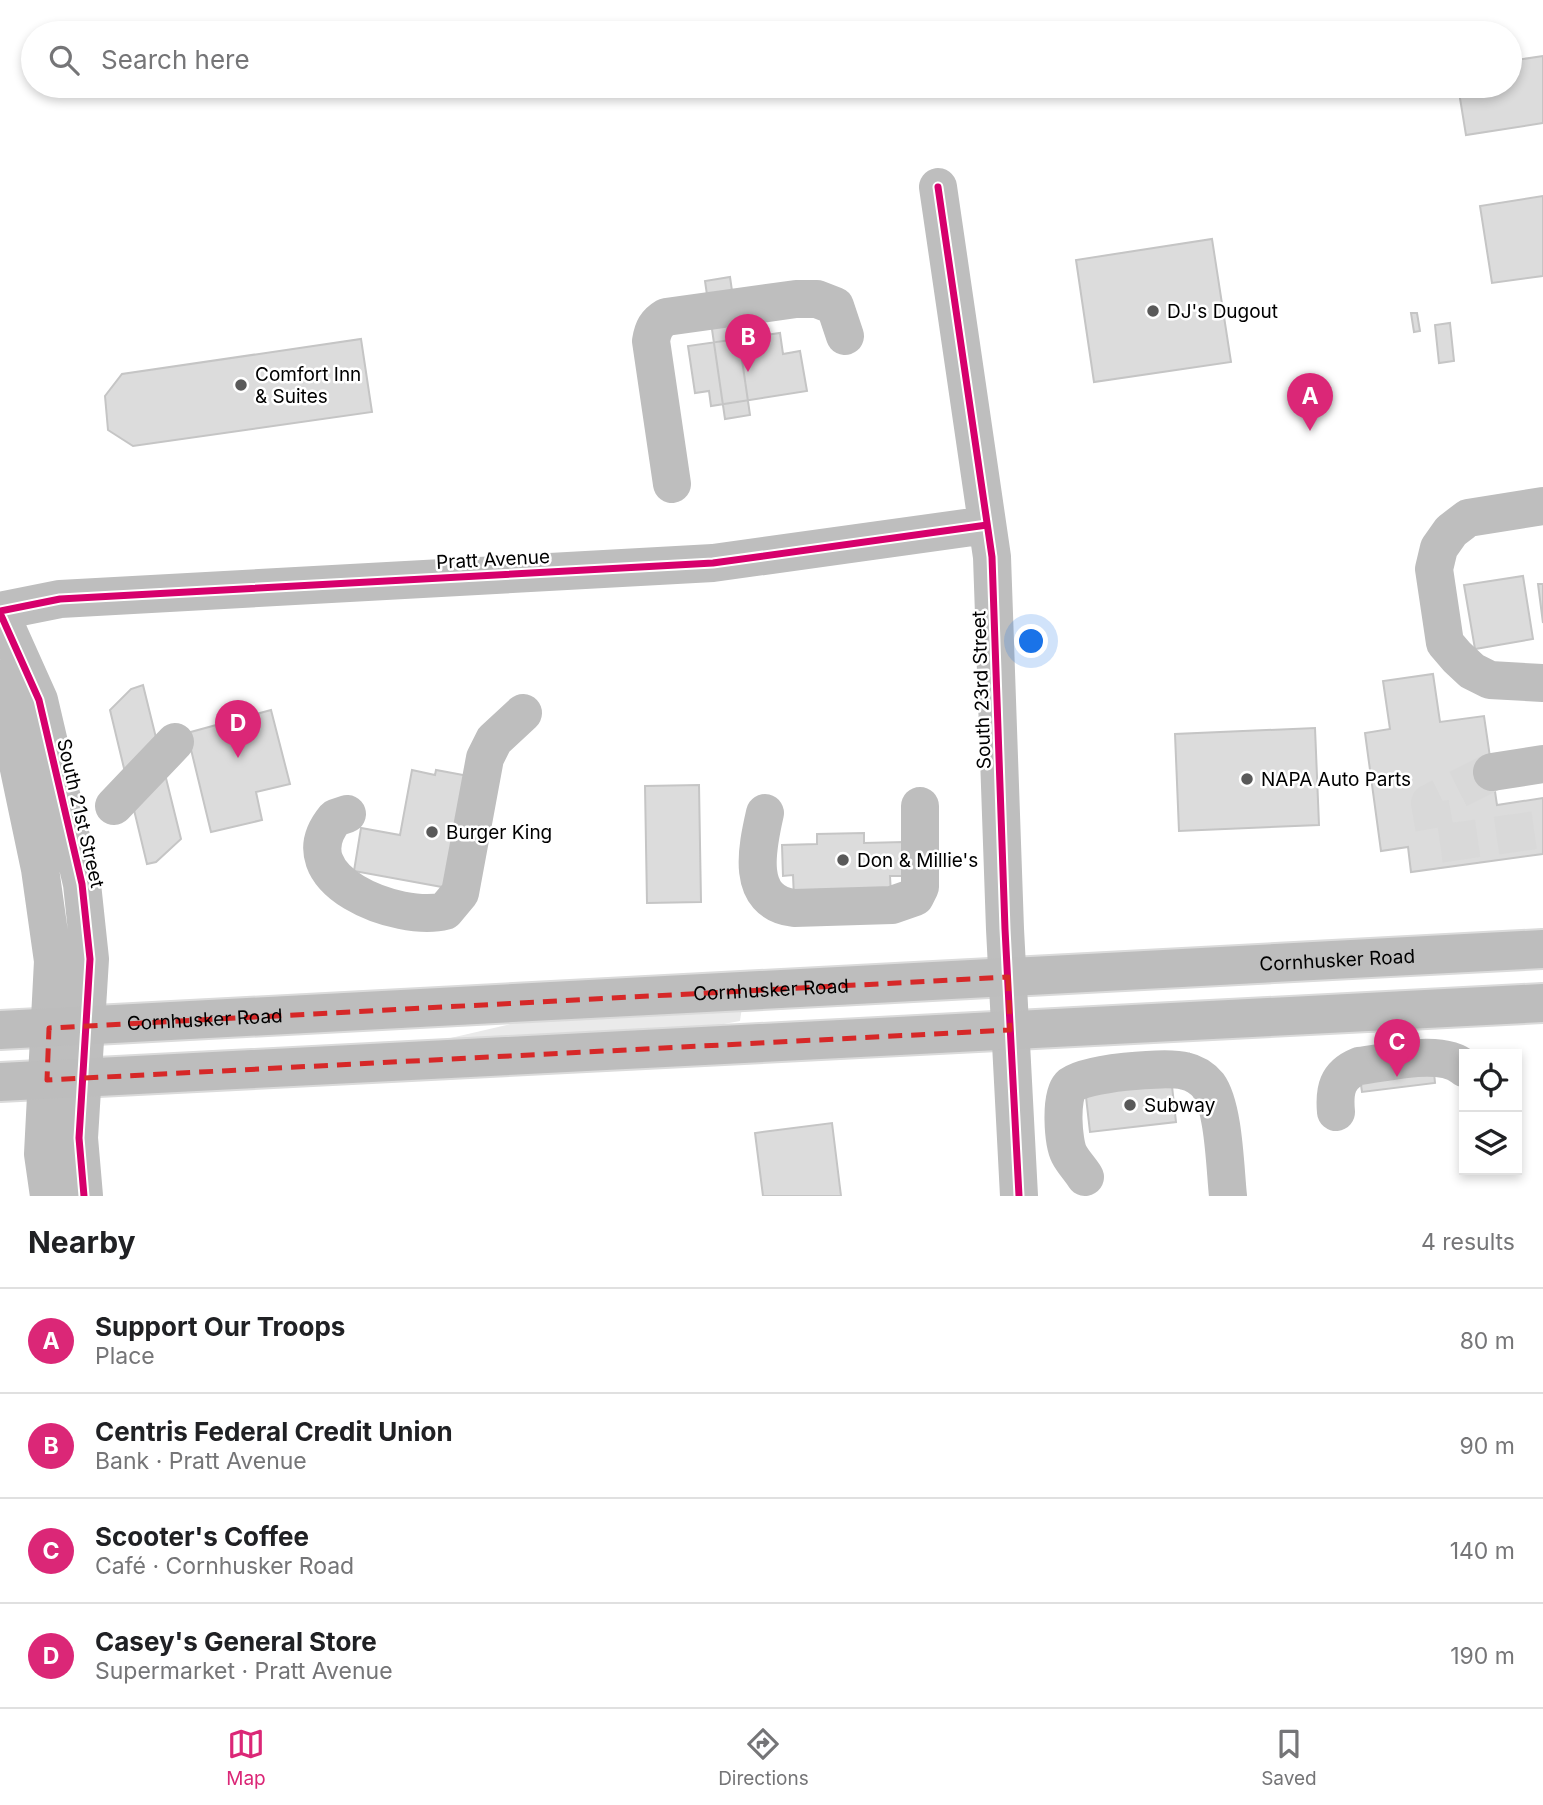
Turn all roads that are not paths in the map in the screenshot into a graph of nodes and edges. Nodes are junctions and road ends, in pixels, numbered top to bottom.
1 (938, 187) dead end
2 (845, 336) dead end
3 (672, 484) dead end
4 (1543, 506) edge
5 (987, 525) junction
6 (0, 612) edge
7 (0, 679) edge
8 (1543, 683) edge
9 (523, 713) dead end
10 (175, 742) dead end
11 (1543, 764) edge
12 (1492, 772) tunnel mouth
13 (114, 806) dead end
14 (920, 806) dead end
15 (765, 813) dead end
16 (347, 814) dead end
17 (1543, 949) edge
18 (1007, 977) junction
19 (1543, 1003) edge
20 (68, 1027) junction
21 (0, 1030) edge
22 (1010, 1030) junction
23 (1459, 1064) edge
24 (65, 1079) junction
25 (0, 1082) edge
26 (1336, 1112) dead end
27 (1084, 1177) dead end
28 (49, 1196) edge
29 (84, 1196) edge
30 (1019, 1196) edge
31 (1228, 1196) edge

1 - 5 street, South 23rd Street
2 - 3 street
4 - 8 street
5 - 6 street, Pratt Avenue
5 - 18 street, South 23rd Street
6 - 20 street, South 21st Street
7 - 20 street, South 21st Street
9 - 16 street
10 - 13 street
11 - 12 street
14 - 15 street
17 - 18 main road, Cornhusker Road
18 - 20 main road, Cornhusker Road
18 - 22 street, South 23rd Street
19 - 22 main road
20 - 21 main road, Cornhusker Road
20 - 24 street, South 21st Street
22 - 24 main road
22 - 30 street, South 23rd Street
23 - 26 street
24 - 25 main road
24 - 28 street, South 21st Street
24 - 29 street, South 21st Street
27 - 31 street

